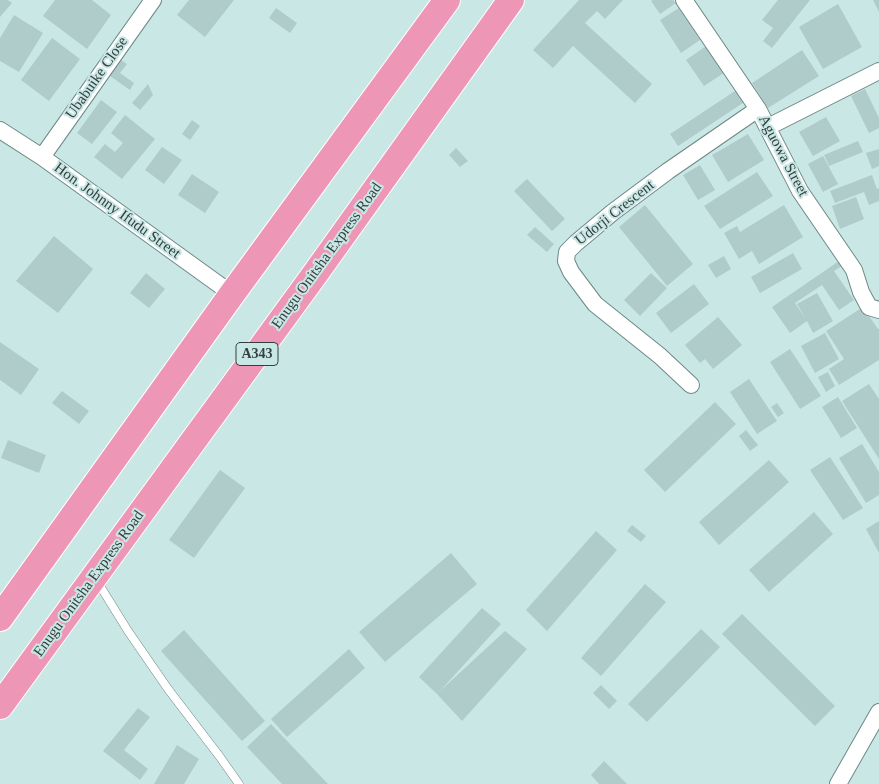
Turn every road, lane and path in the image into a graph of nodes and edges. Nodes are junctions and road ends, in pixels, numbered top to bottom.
1 (152, 0) edge
2 (447, 0) edge
3 (511, 0) edge
4 (684, 0) edge
5 (879, 71) edge
6 (758, 109) junction
7 (768, 127) junction
8 (0, 130) edge
9 (42, 157) junction
10 (232, 294) junction
11 (879, 310) edge
12 (691, 385) dead end
13 (94, 577) junction
14 (0, 618) edge
15 (0, 706) edge
16 (879, 712) edge
17 (239, 784) edge
18 (838, 784) edge

1 - 9 street, Ubabuike Close
2 - 10 highway
3 - 13 highway, Enugu Onitsha Express Road / A343
4 - 6 street, Aguowa Street
5 - 7 street
6 - 7 street, Aguowa Street
6 - 12 street, Udorji Crescent
7 - 11 street, Aguowa Street
8 - 9 street, Hon. Johnny Ifudu Street
9 - 10 street, Hon. Johnny Ifudu Street
10 - 14 highway
13 - 15 highway, Enugu Onitsha Express Road / A343
13 - 17 lane
16 - 18 street

